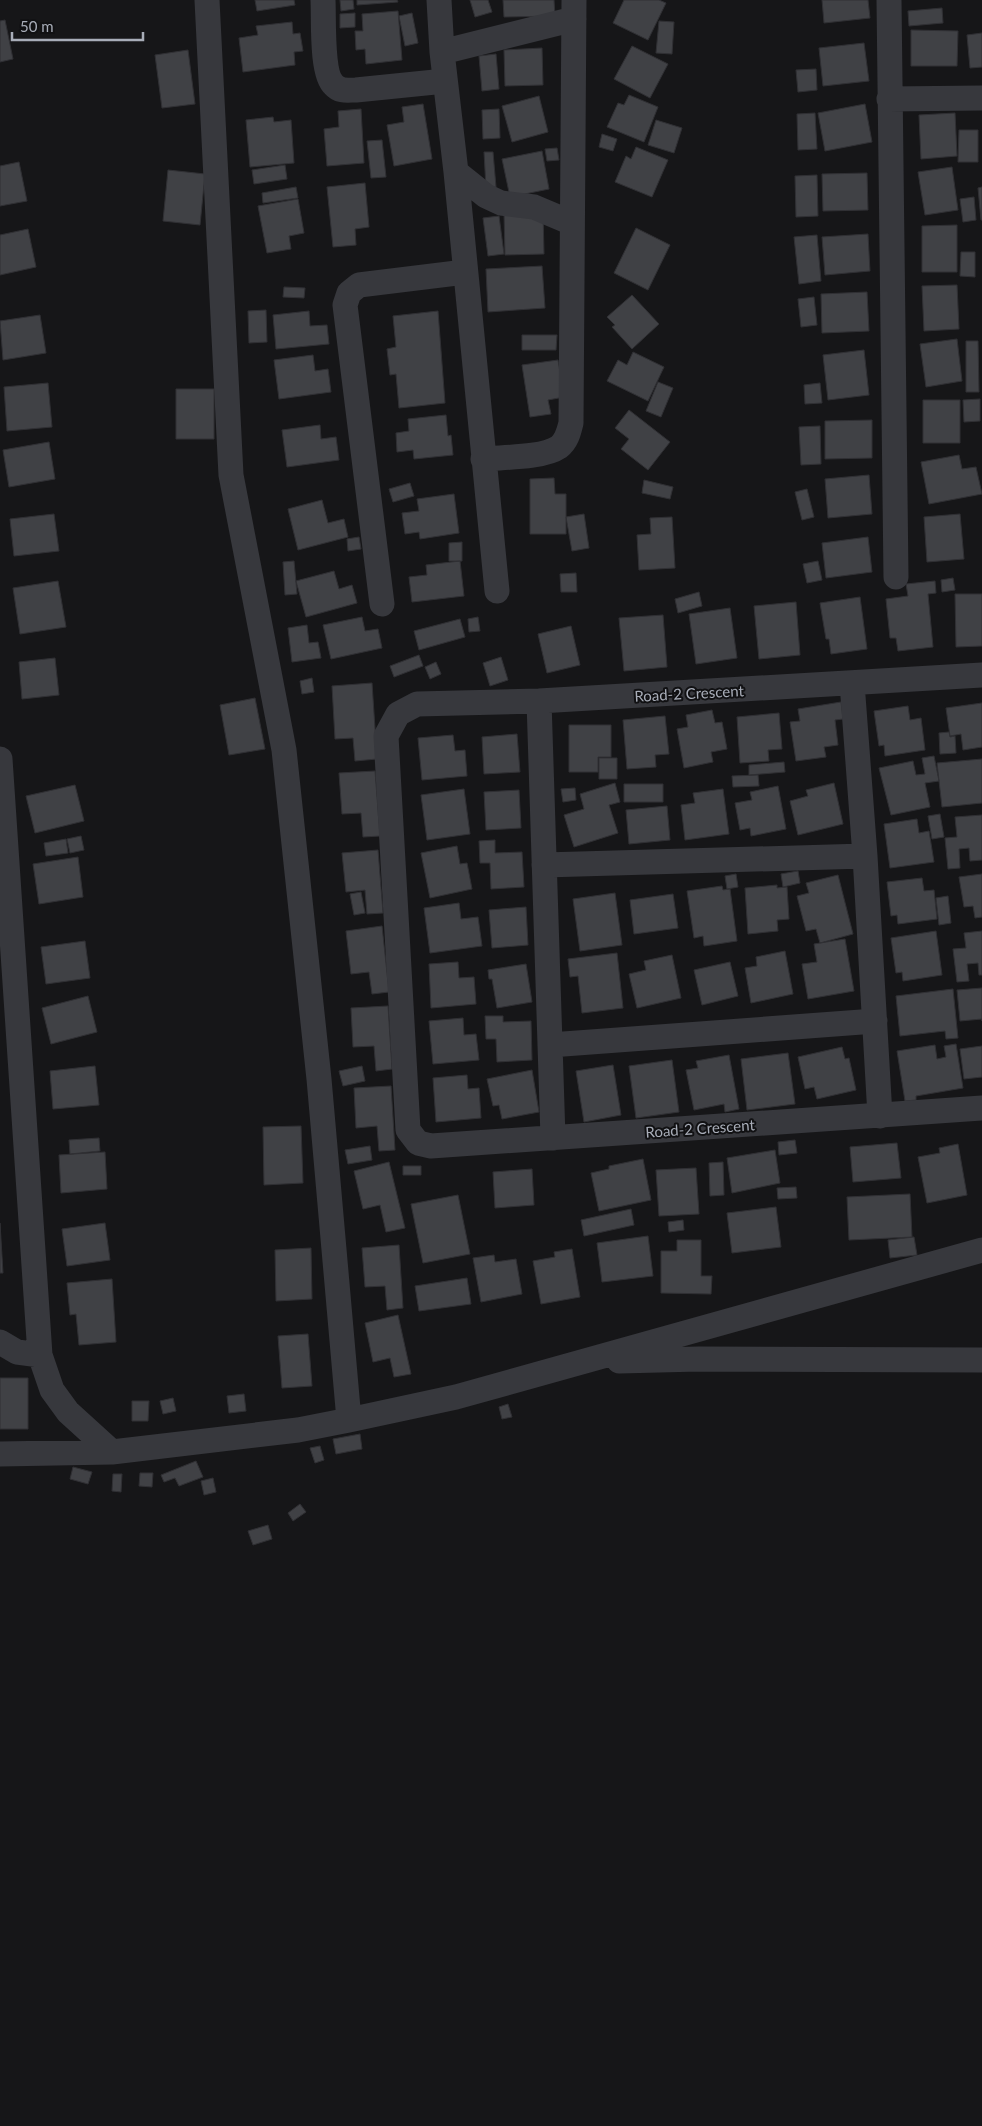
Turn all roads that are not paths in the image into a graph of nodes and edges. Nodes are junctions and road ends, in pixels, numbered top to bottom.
1 (207, 0) edge
2 (323, 0) edge
3 (439, 0) edge
4 (889, 0) edge
5 (574, 9) edge
6 (442, 52) junction
7 (445, 81) junction
8 (982, 98) edge
9 (889, 99) junction
10 (456, 172) junction
11 (572, 223) junction
12 (465, 272) junction
13 (483, 459) junction
14 (896, 577) dead end
15 (497, 591) dead end
16 (382, 604) dead end
17 (982, 675) edge
18 (852, 684) junction
19 (539, 701) junction
20 (0, 759) edge
21 (865, 856) junction
22 (544, 865) junction
23 (875, 1022) junction
24 (550, 1044) junction
25 (982, 1108) edge
26 (880, 1116) junction
27 (553, 1138) junction
28 (982, 1250) edge
29 (14, 1350) edge
30 (982, 1360) edge
31 (579, 1362) junction
32 (349, 1420) junction
33 (112, 1452) junction
34 (0, 1454) edge

1 - 32 street
2 - 7 street
3 - 6 street
4 - 9 street
5 - 6 street
5 - 11 street
6 - 7 street
7 - 10 street
8 - 9 street
9 - 14 street
10 - 11 street
10 - 12 street
11 - 13 street
12 - 13 street
12 - 16 street
13 - 15 street
17 - 18 street, Road-2 Crescent
18 - 19 street, Road-2 Crescent
18 - 21 street
19 - 22 street
19 - 27 street, Road-2 Crescent
20 - 29 street
21 - 22 street
21 - 23 street
22 - 24 street
23 - 24 street
23 - 26 street
24 - 27 street
25 - 26 street, Road-2 Crescent
26 - 27 street, Road-2 Crescent
28 - 31 street
29 - 33 street
30 - 31 street
31 - 32 street
32 - 33 street
33 - 34 street

